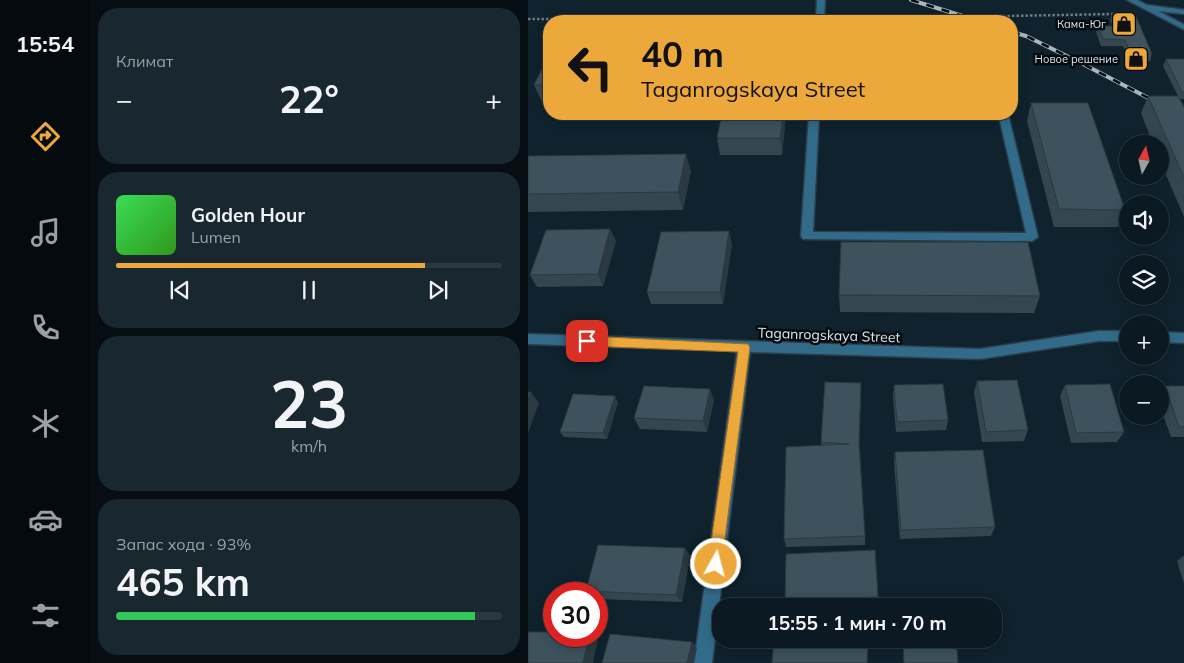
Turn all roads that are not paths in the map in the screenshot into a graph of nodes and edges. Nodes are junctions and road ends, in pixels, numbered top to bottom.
1 (821, 0) edge
2 (1131, 0) edge
3 (1141, 6) junction
4 (1184, 12) edge
5 (820, 15) edge
6 (1184, 28) edge
7 (814, 120) edge
8 (1004, 120) edge
9 (1119, 336) edge
10 (1169, 337) edge
11 (1184, 338) edge
12 (528, 339) edge
13 (744, 347) junction
14 (703, 663) edge

1 - 5 street
2 - 3 street
3 - 4 street
3 - 6 street
7 - 8 street
9 - 13 street, Taganrogskaya Street
10 - 11 street
12 - 13 street, Taganrogskaya Street
13 - 14 street

